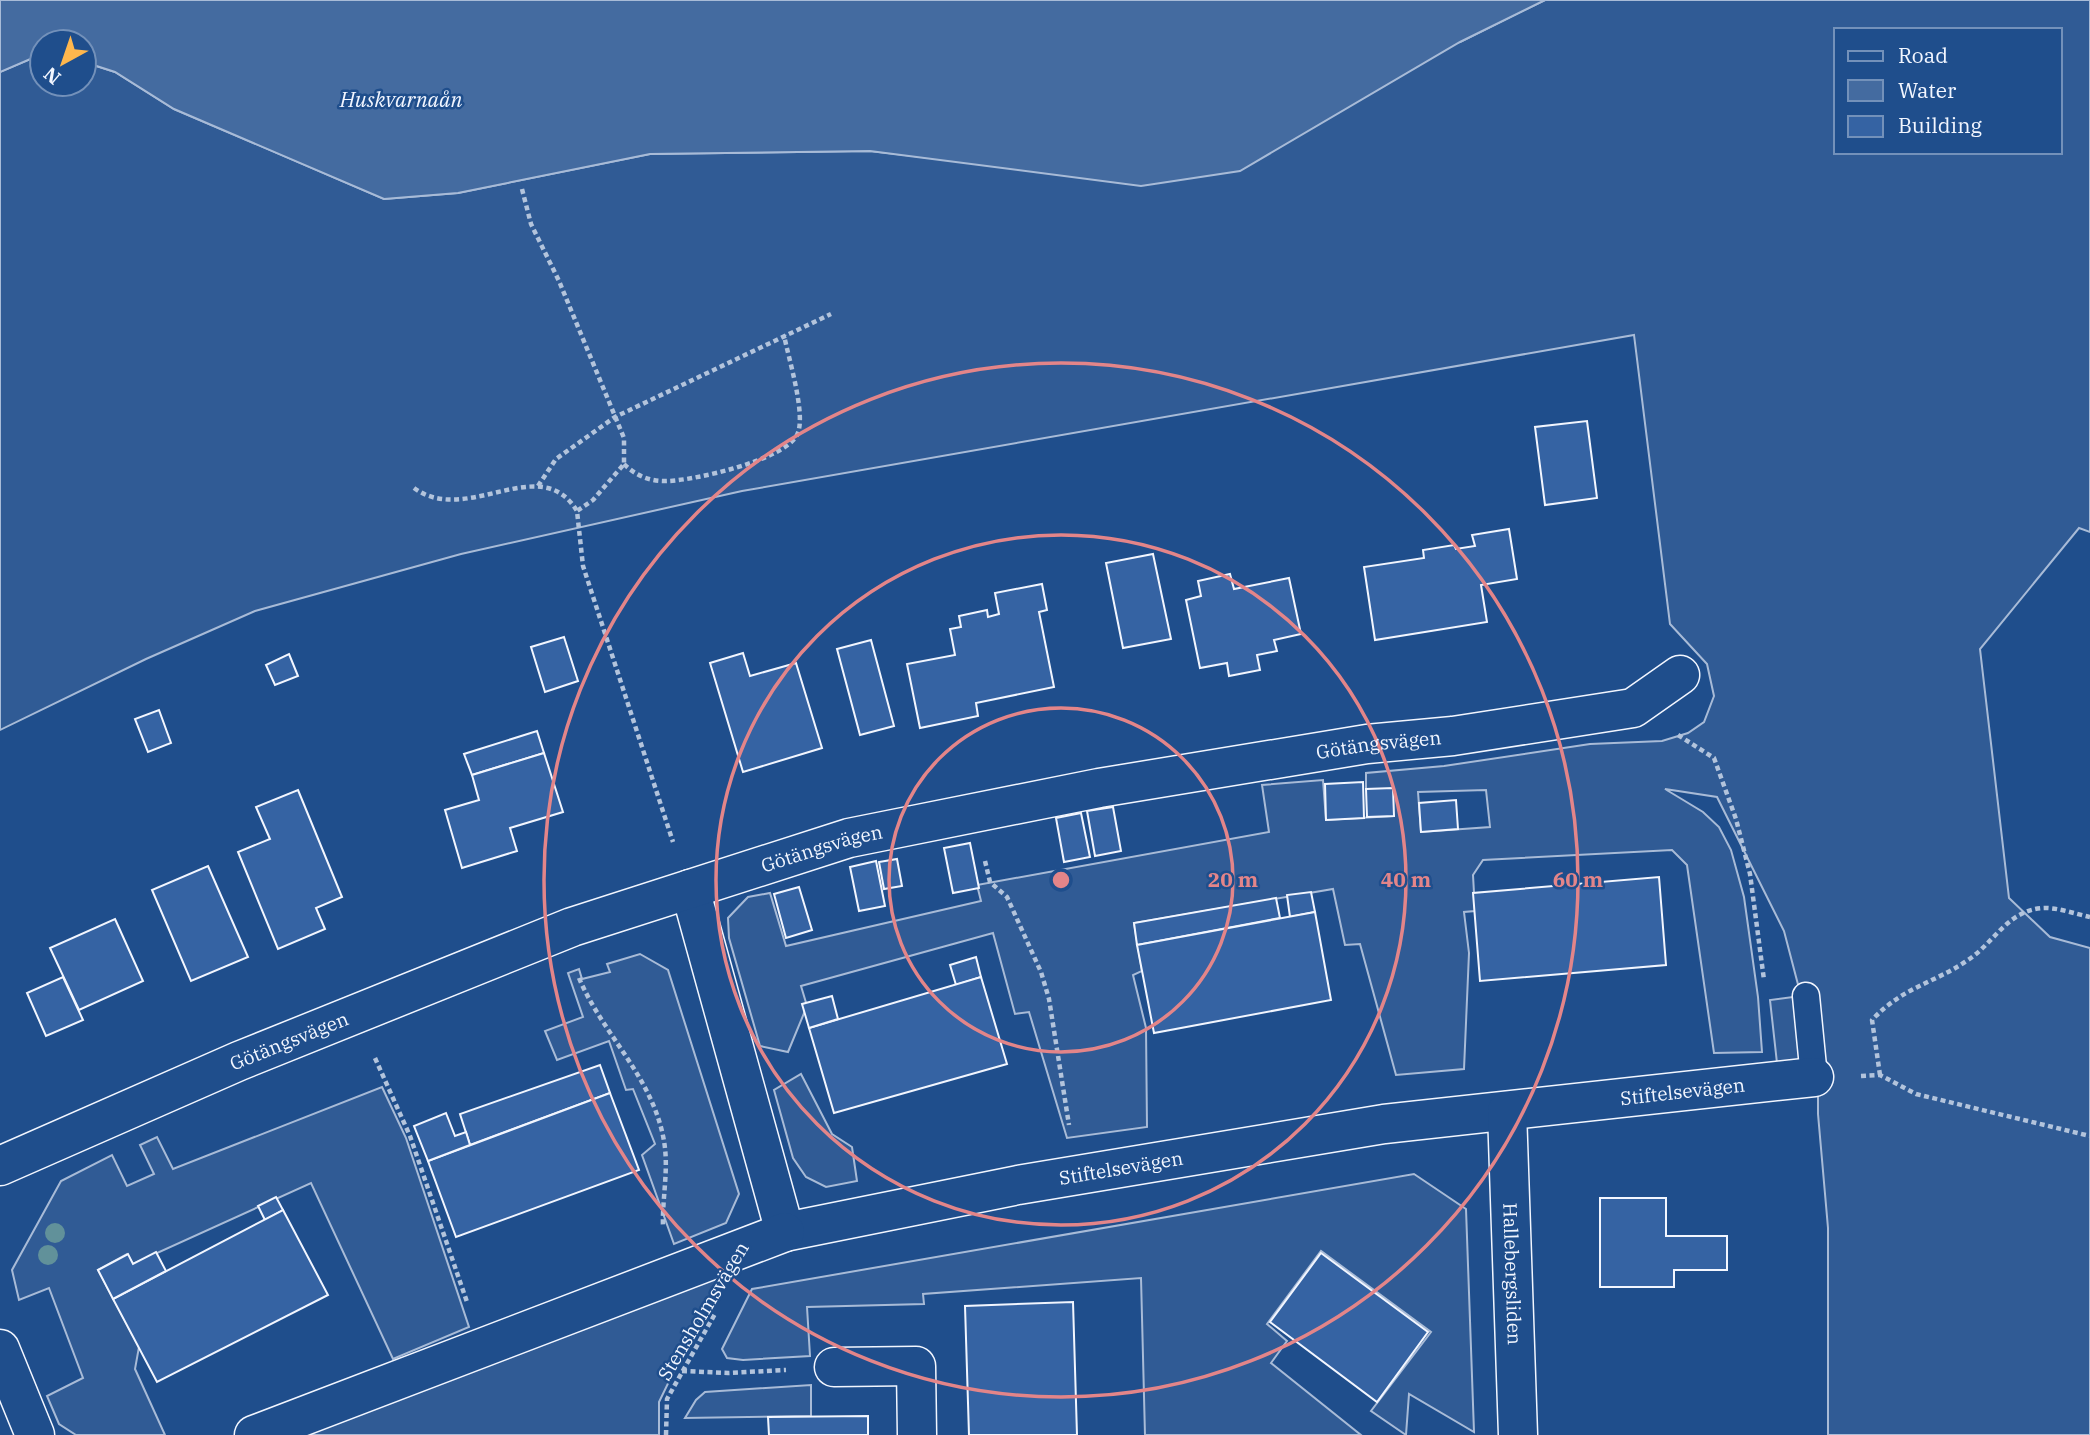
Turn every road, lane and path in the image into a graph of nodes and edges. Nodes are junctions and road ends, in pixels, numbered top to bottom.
1 (522, 189) dead end
2 (831, 314) dead end
3 (784, 335) junction
4 (615, 417) junction
5 (624, 464) junction
6 (538, 486) junction
7 (414, 488) dead end
8 (577, 511) junction
9 (1680, 675) dead end
10 (1633, 708) junction
11 (981, 850) dead end
12 (690, 889) junction
13 (2090, 917) edge
14 (562, 932) junction
15 (1765, 983) dead end
16 (1806, 996) dead end
17 (355, 1013) junction
18 (1880, 1075) junction
19 (1814, 1077) junction
20 (1507, 1111) junction
21 (2090, 1136) edge
22 (0, 1166) edge
23 (1082, 1174) junction
24 (785, 1232) junction
25 (676, 1274) junction
26 (719, 1308) dead end
27 (482, 1348) junction
28 (0, 1349) edge
29 (834, 1367) joint
30 (682, 1371) junction
31 (35, 1435) edge
32 (254, 1435) edge
33 (666, 1435) edge
34 (917, 1435) edge
35 (1518, 1435) edge

1 - 4 path
2 - 3 path
3 - 4 path
3 - 5 path
4 - 5 path
4 - 6 path
5 - 8 path
6 - 7 path
6 - 8 path
8 - 12 path
9 - 10 street, Götängsvägen
10 - 12 street, Götängsvägen
10 - 15 path
11 - 23 path
12 - 14 street, Götängsvägen
12 - 24 street
13 - 18 path
14 - 17 street, Götängsvägen
14 - 25 path
16 - 19 lane
17 - 22 street, Götängsvägen
17 - 27 path
18 - 19 path
18 - 21 path
19 - 20 street, Stiftelsevägen
20 - 23 street, Stiftelsevägen
20 - 35 street, Hallebergsliden
23 - 24 street, Stiftelsevägen
24 - 25 street, Stiftelsevägen
25 - 27 street, Stiftelsevägen
26 - 30 path, Stensholmsvägen
27 - 32 street, Stiftelsevägen
28 - 31 street
29 - 30 path
29 - 34 street
30 - 33 path, Stensholmsvägen

